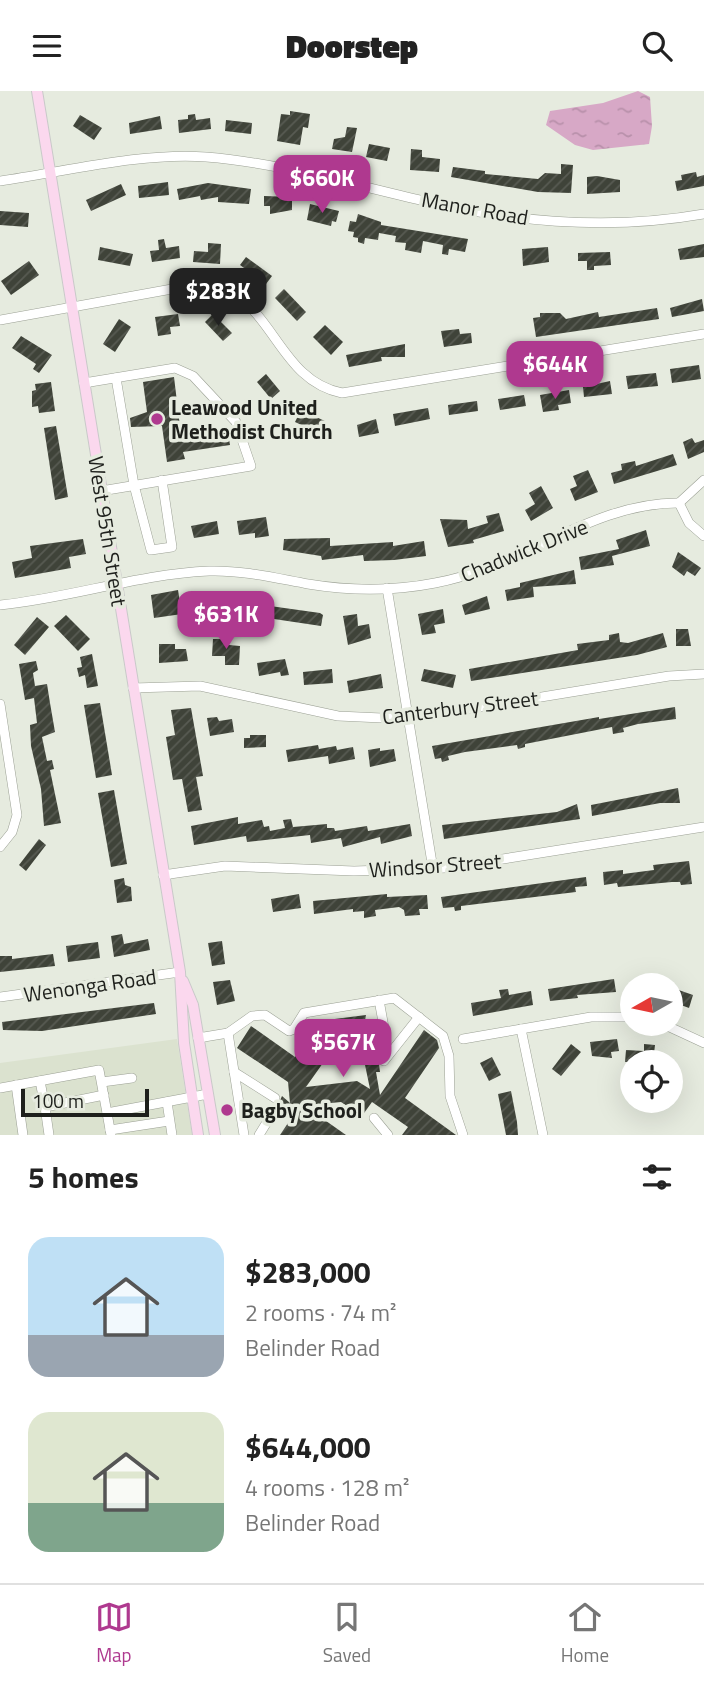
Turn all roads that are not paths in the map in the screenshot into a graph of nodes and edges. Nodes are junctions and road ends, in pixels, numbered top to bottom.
1 (37, 91) edge
2 (51, 173) junction
3 (0, 181) edge
4 (704, 214) edge
5 (72, 305) junction
6 (0, 320) edge
7 (704, 334) edge
8 (116, 378) junction
9 (84, 383) junction
10 (162, 480) junction
11 (704, 480) edge
12 (134, 485) junction
13 (101, 491) junction
14 (679, 503) junction
15 (704, 535) edge
16 (116, 586) junction
17 (387, 588) junction
18 (0, 605) edge
19 (704, 674) edge
20 (133, 688) junction
21 (0, 704) edge
22 (1, 716) edge
23 (408, 717) junction
24 (704, 827) edge
25 (0, 847) edge
26 (433, 869) junction
27 (163, 874) junction
28 (180, 972) junction
29 (0, 997) edge
30 (379, 1000) junction
31 (419, 1017) junction
32 (620, 1017) edge
33 (522, 1029) junction
34 (228, 1033) junction
35 (683, 1033) edge
36 (199, 1039) junction
37 (463, 1039) dead end
38 (704, 1043) edge
39 (185, 1050) junction
40 (372, 1051) dead end
41 (384, 1061) dead end
42 (234, 1072) junction
43 (132, 1077) dead end
44 (40, 1081) junction
45 (102, 1082) junction
46 (16, 1085) junction
47 (0, 1088) edge
48 (208, 1094) junction
49 (104, 1095) junction
50 (192, 1096) junction
51 (275, 1098) dead end
52 (167, 1102) junction
53 (45, 1107) junction
54 (275, 1108) dead end
55 (107, 1113) junction
56 (374, 1118) dead end
57 (169, 1121) junction
58 (111, 1133) edge
59 (23, 1135) edge
60 (49, 1135) edge
61 (172, 1135) edge
62 (198, 1135) edge
63 (215, 1135) edge
64 (244, 1135) edge
65 (259, 1135) edge
66 (388, 1135) edge
67 (463, 1135) edge
68 (543, 1135) edge

1 - 2 main road, West 95th Street
2 - 3 street, Manor Road
2 - 4 street, Manor Road
2 - 5 main road, West 95th Street
5 - 6 street
5 - 7 street
5 - 9 main road, West 95th Street
8 - 9 street
8 - 10 street
8 - 12 street
9 - 13 main road, West 95th Street
10 - 12 street
10 - 12 street
11 - 14 street
12 - 13 street
13 - 16 main road, West 95th Street
14 - 15 street
14 - 17 street, Chadwick Drive
16 - 17 street, Chadwick Drive
16 - 18 street, Chadwick Drive
16 - 20 main road, West 95th Street
17 - 23 street
19 - 23 street, Canterbury Street
20 - 23 street, Canterbury Street
20 - 27 main road, West 95th Street
21 - 22 street
22 - 25 street
23 - 26 street
24 - 26 street, Windsor Street
26 - 27 street, Windsor Street
27 - 28 main road, West 95th Street
28 - 29 street, Wenonga Road
28 - 36 main road, West 95th Street
28 - 39 main road, West 95th Street
30 - 31 street
30 - 34 street
30 - 40 street
31 - 41 street
31 - 67 street
32 - 33 street
33 - 37 street
33 - 68 street
34 - 36 street
34 - 42 street
35 - 38 street
36 - 39 street
36 - 48 main road, West 95th Street
39 - 50 main road, West 95th Street
42 - 51 street
42 - 64 street
43 - 45 street
44 - 45 street
44 - 46 street
44 - 53 street
45 - 49 street
46 - 47 street
46 - 59 street
48 - 50 street
48 - 63 main road, West 95th Street
49 - 53 street
49 - 55 street
50 - 52 street
50 - 62 main road, West 95th Street
52 - 55 street
52 - 57 street
53 - 60 street
54 - 65 street
55 - 58 street
56 - 66 street
57 - 58 street
57 - 61 street

